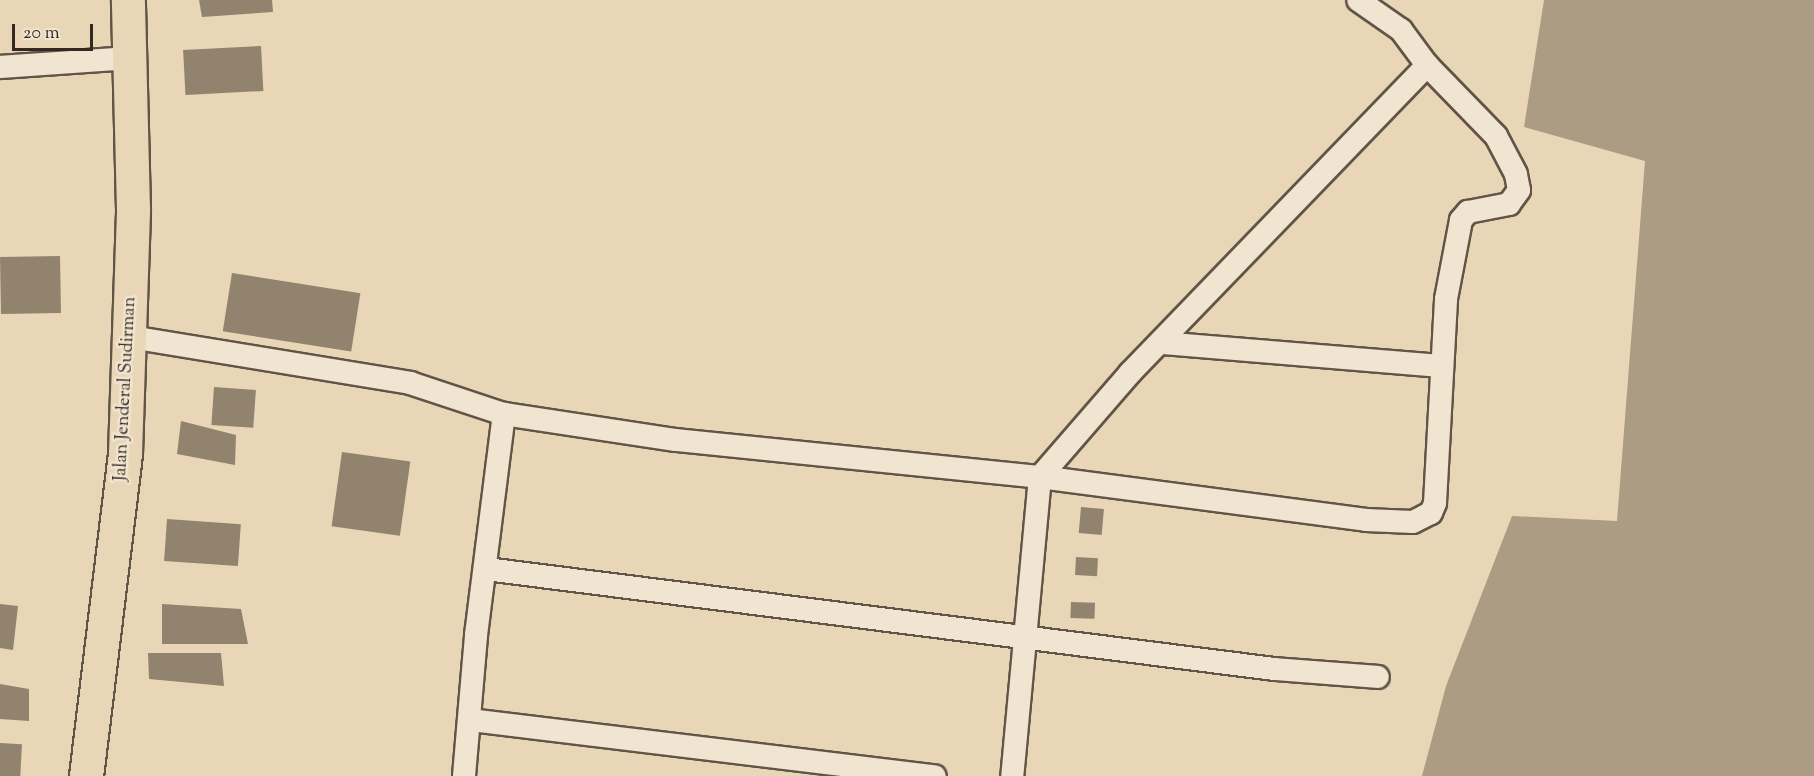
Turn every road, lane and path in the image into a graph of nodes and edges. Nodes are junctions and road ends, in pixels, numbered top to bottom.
1 (128, 0) edge
2 (1358, 0) edge
3 (130, 58) junction
4 (1426, 65) junction
5 (0, 68) edge
6 (130, 337) junction
7 (1162, 343) junction
8 (1442, 366) junction
9 (504, 414) junction
10 (1040, 477) junction
11 (486, 569) junction
12 (1026, 637) junction
13 (1378, 677) dead end
14 (470, 720) junction
15 (86, 776) edge
16 (464, 776) edge
17 (934, 776) edge
18 (1012, 776) edge

1 - 3 highway, Jalan Jenderal Sudirman
2 - 4 street
3 - 5 street
3 - 6 highway, Jalan Jenderal Sudirman
4 - 7 street
4 - 8 street
6 - 9 street
6 - 15 highway, Jalan Jenderal Sudirman
7 - 8 street
7 - 10 street
8 - 10 street
9 - 10 street
9 - 11 street
10 - 12 street
11 - 12 street
11 - 14 street
12 - 13 street
12 - 18 street
14 - 16 street
14 - 17 street

